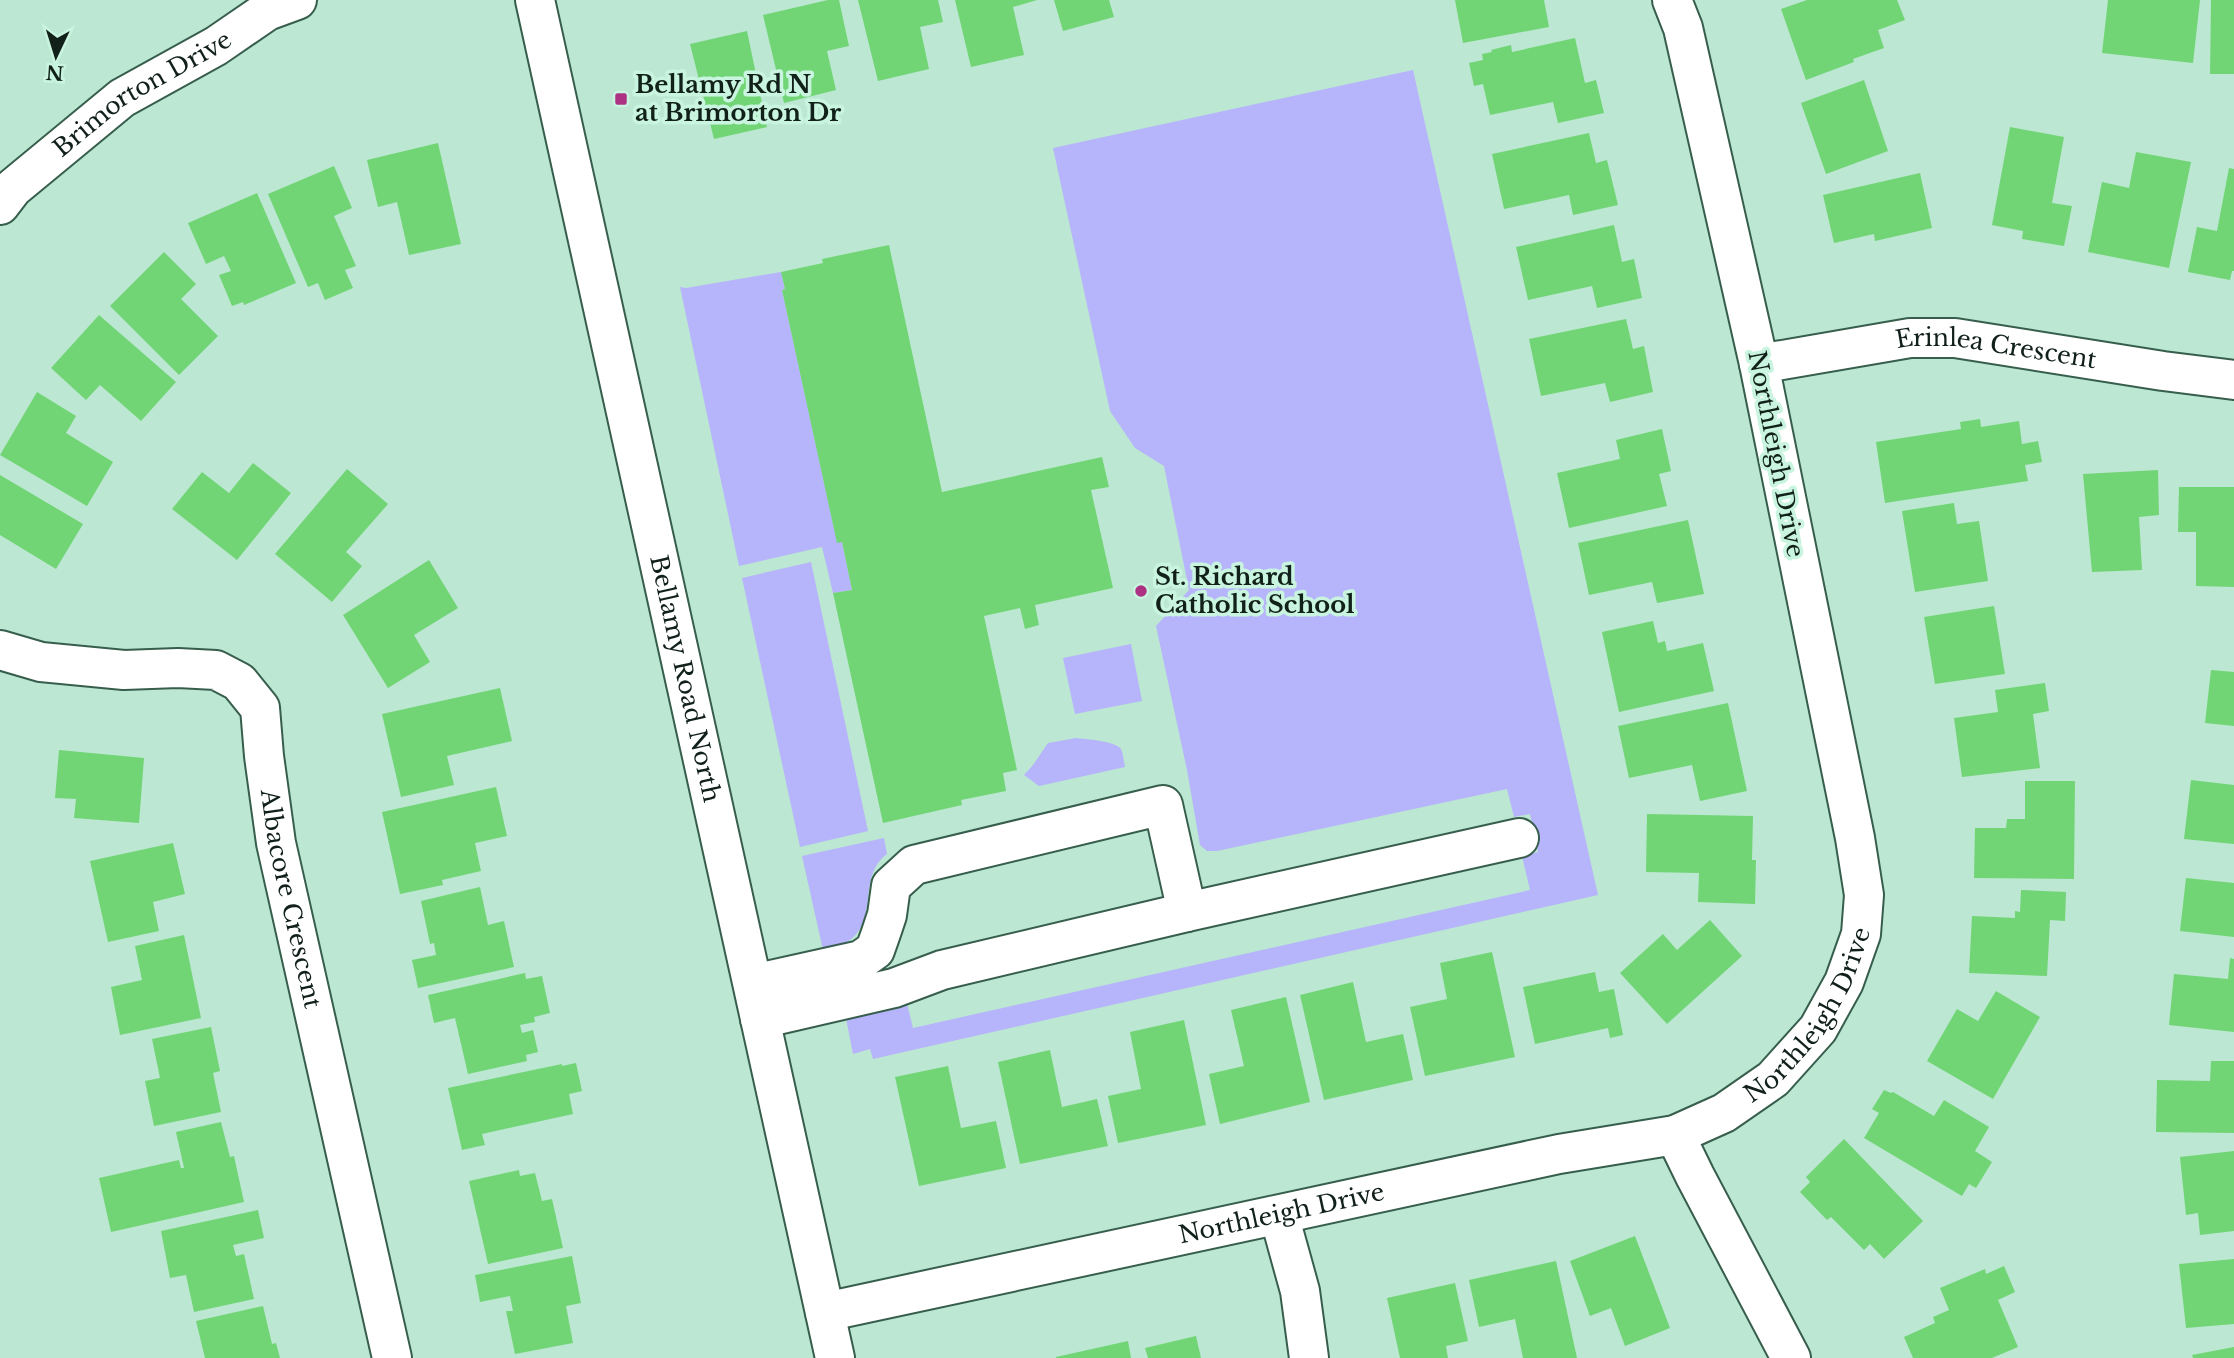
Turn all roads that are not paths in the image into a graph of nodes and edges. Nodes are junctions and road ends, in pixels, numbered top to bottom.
1 (297, 0) edge
2 (534, 0) edge
3 (1672, 0) edge
4 (0, 205) edge
5 (1759, 364) junction
6 (2234, 380) edge
7 (0, 650) edge
8 (1519, 838) dead end
9 (1187, 912) junction
10 (881, 933) junction
11 (942, 970) junction
12 (756, 1001) junction
13 (1675, 1135) junction
14 (1279, 1215) junction
15 (825, 1312) junction
16 (392, 1358) edge
17 (835, 1358) edge
18 (1309, 1358) edge
19 (1791, 1358) edge

1 - 4 street, Brimorton Drive
2 - 12 street, Bellamy Road North
3 - 5 street, Northleigh Drive
5 - 6 street, Erinlea Crescent
5 - 13 street, Northleigh Drive
7 - 16 street, Albacore Crescent
8 - 9 street
9 - 10 street
9 - 11 street
10 - 11 street
10 - 12 street
11 - 12 street
12 - 15 street, Bellamy Road North
13 - 14 street, Northleigh Drive
13 - 19 street
14 - 15 street, Northleigh Drive
14 - 18 street
15 - 17 street, Bellamy Road North

